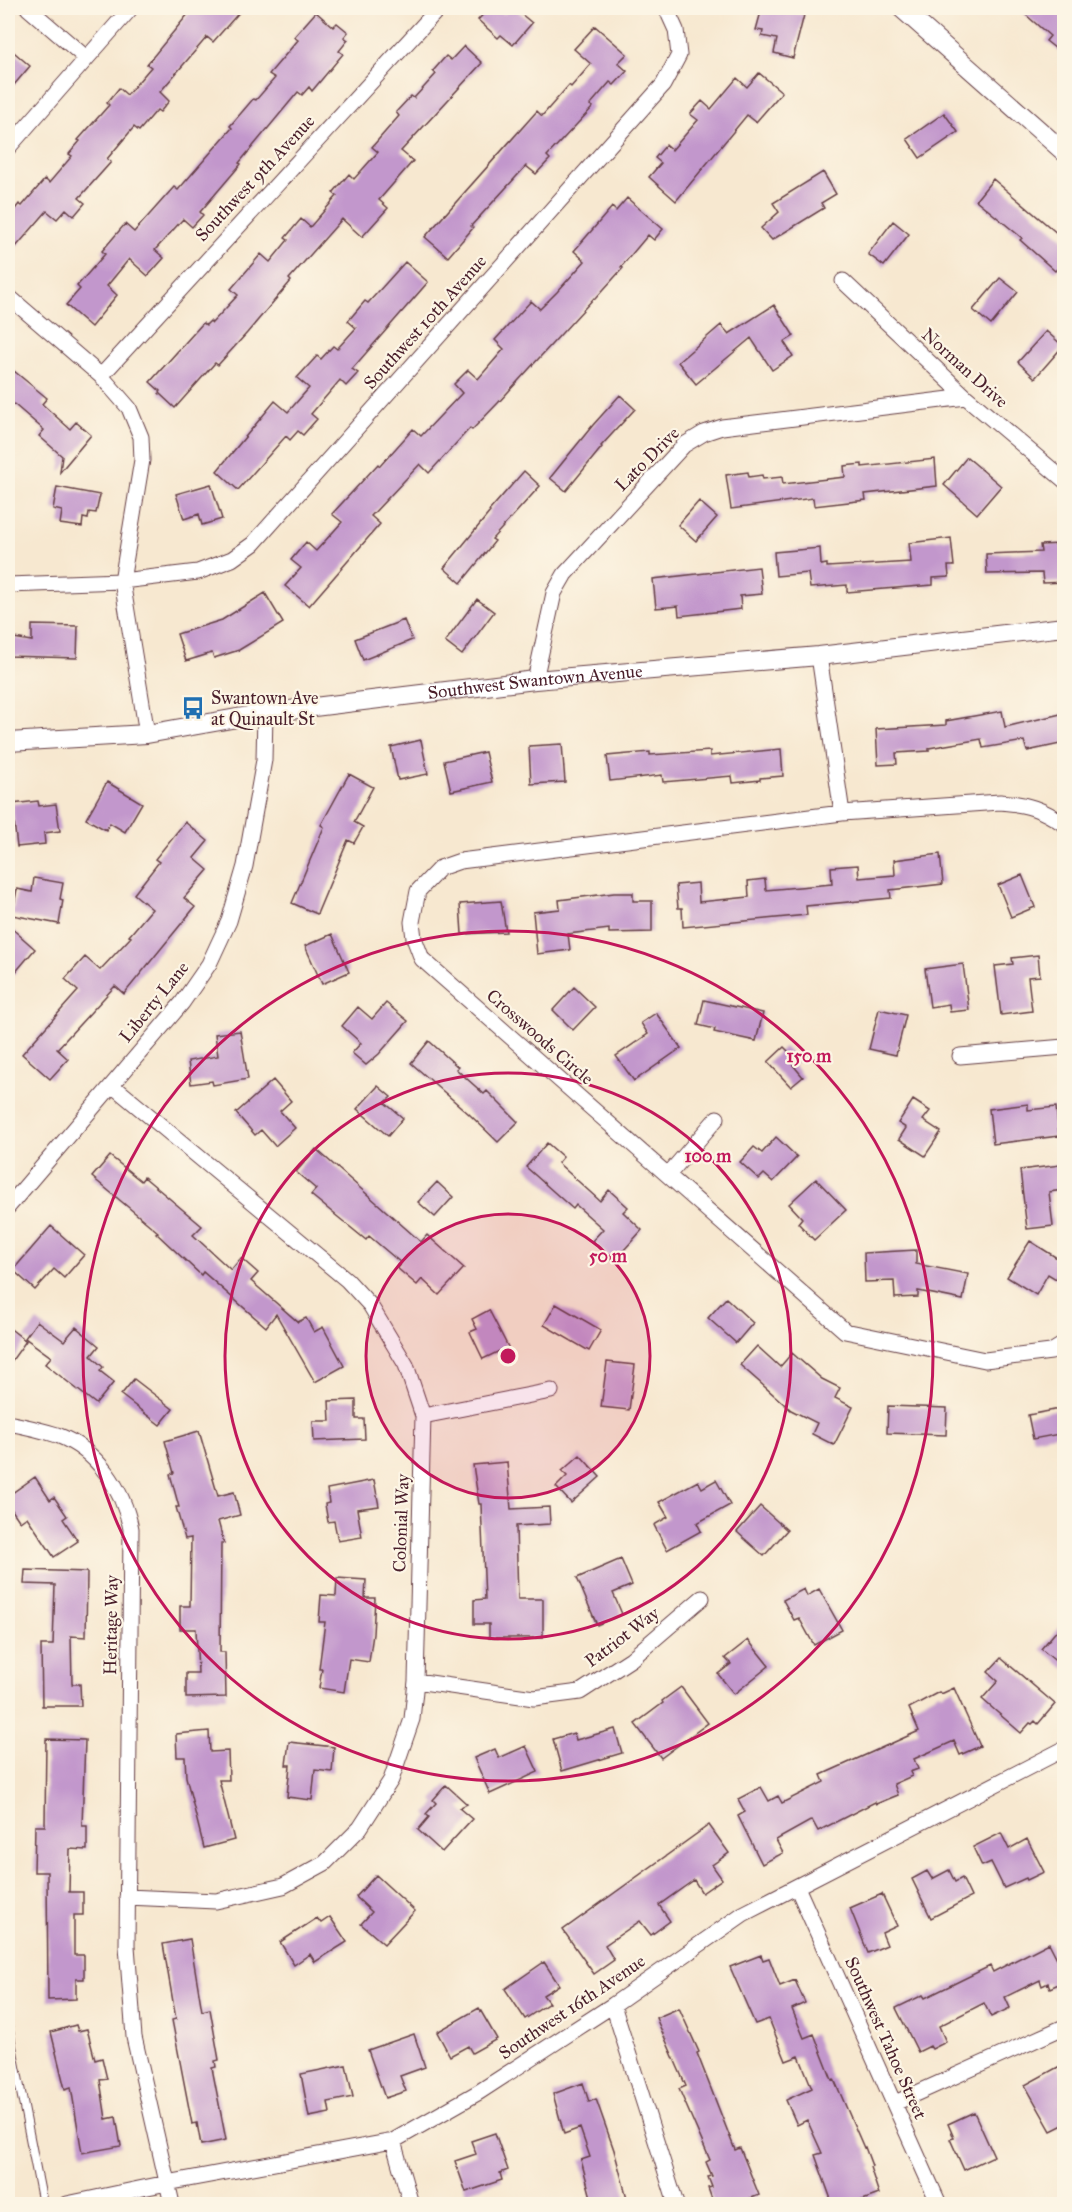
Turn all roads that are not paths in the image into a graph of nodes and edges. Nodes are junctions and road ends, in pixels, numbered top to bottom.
1 (28, 8) edge
2 (131, 8) edge
3 (439, 8) edge
4 (666, 8) edge
5 (901, 8) edge
6 (86, 58) junction
7 (8, 148) edge
8 (1065, 152) edge
9 (843, 281) dead end
10 (8, 296) edge
11 (100, 376) junction
12 (966, 397) junction
13 (1065, 480) edge
14 (122, 582) junction
15 (8, 585) edge
16 (1065, 627) edge
17 (819, 656) junction
18 (535, 681) junction
19 (266, 713) junction
20 (147, 734) junction
21 (8, 742) edge
22 (842, 813) junction
23 (1065, 825) edge
24 (1065, 1047) edge
25 (960, 1056) dead end
26 (112, 1085) junction
27 (717, 1118) dead end
28 (668, 1175) junction
29 (8, 1207) edge
30 (1065, 1344) edge
31 (551, 1391) dead end
32 (423, 1416) junction
33 (8, 1423) edge
34 (702, 1598) dead end
35 (416, 1681) junction
36 (1065, 1749) edge
37 (797, 1887) junction
38 (127, 1897) junction
39 (613, 2005) junction
40 (8, 2026) edge
41 (1065, 2027) edge
42 (895, 2103) junction
43 (393, 2141) junction
44 (167, 2183) junction
45 (43, 2205) edge
46 (67, 2205) edge
47 (172, 2205) edge
48 (411, 2205) edge
49 (676, 2205) edge
50 (939, 2205) edge

1 - 6 street
2 - 6 street
3 - 11 street, Southwest 9th Avenue
4 - 14 street, Southwest 10th Avenue
5 - 8 street
6 - 7 street
9 - 12 street, Norman Drive
10 - 11 street
11 - 14 street
12 - 13 street, Norman Drive
12 - 18 street, Lato Drive
14 - 15 street, Southwest 10th Avenue
14 - 20 street
16 - 17 street, Southwest Swantown Avenue
17 - 18 street, Southwest Swantown Avenue
17 - 22 street
18 - 19 street, Southwest Swantown Avenue
19 - 20 street, Southwest Swantown Avenue
19 - 26 street, Liberty Lane
20 - 21 street, Southwest Swantown Avenue
22 - 23 street, Crosswoods Circle
22 - 28 street, Crosswoods Circle
24 - 25 street
26 - 29 street, Liberty Lane
26 - 32 street, Colonial Way
27 - 28 street
28 - 30 street, Crosswoods Circle
31 - 32 street
32 - 35 street, Colonial Way
33 - 38 street, Heritage Way
34 - 35 street, Patriot Way
35 - 38 street, Colonial Way
36 - 37 street, Southwest 16th Avenue
37 - 39 street, Southwest 16th Avenue
37 - 42 street, Southwest Tahoe Street
38 - 44 street, Heritage Way
39 - 43 street, Southwest 16th Avenue
39 - 49 street
40 - 45 lane
41 - 42 street
42 - 50 street, Southwest Tahoe Street
43 - 44 street, Southwest 16th Avenue
43 - 48 street
44 - 46 street, Southwest 16th Avenue
44 - 47 street, Heritage Way

